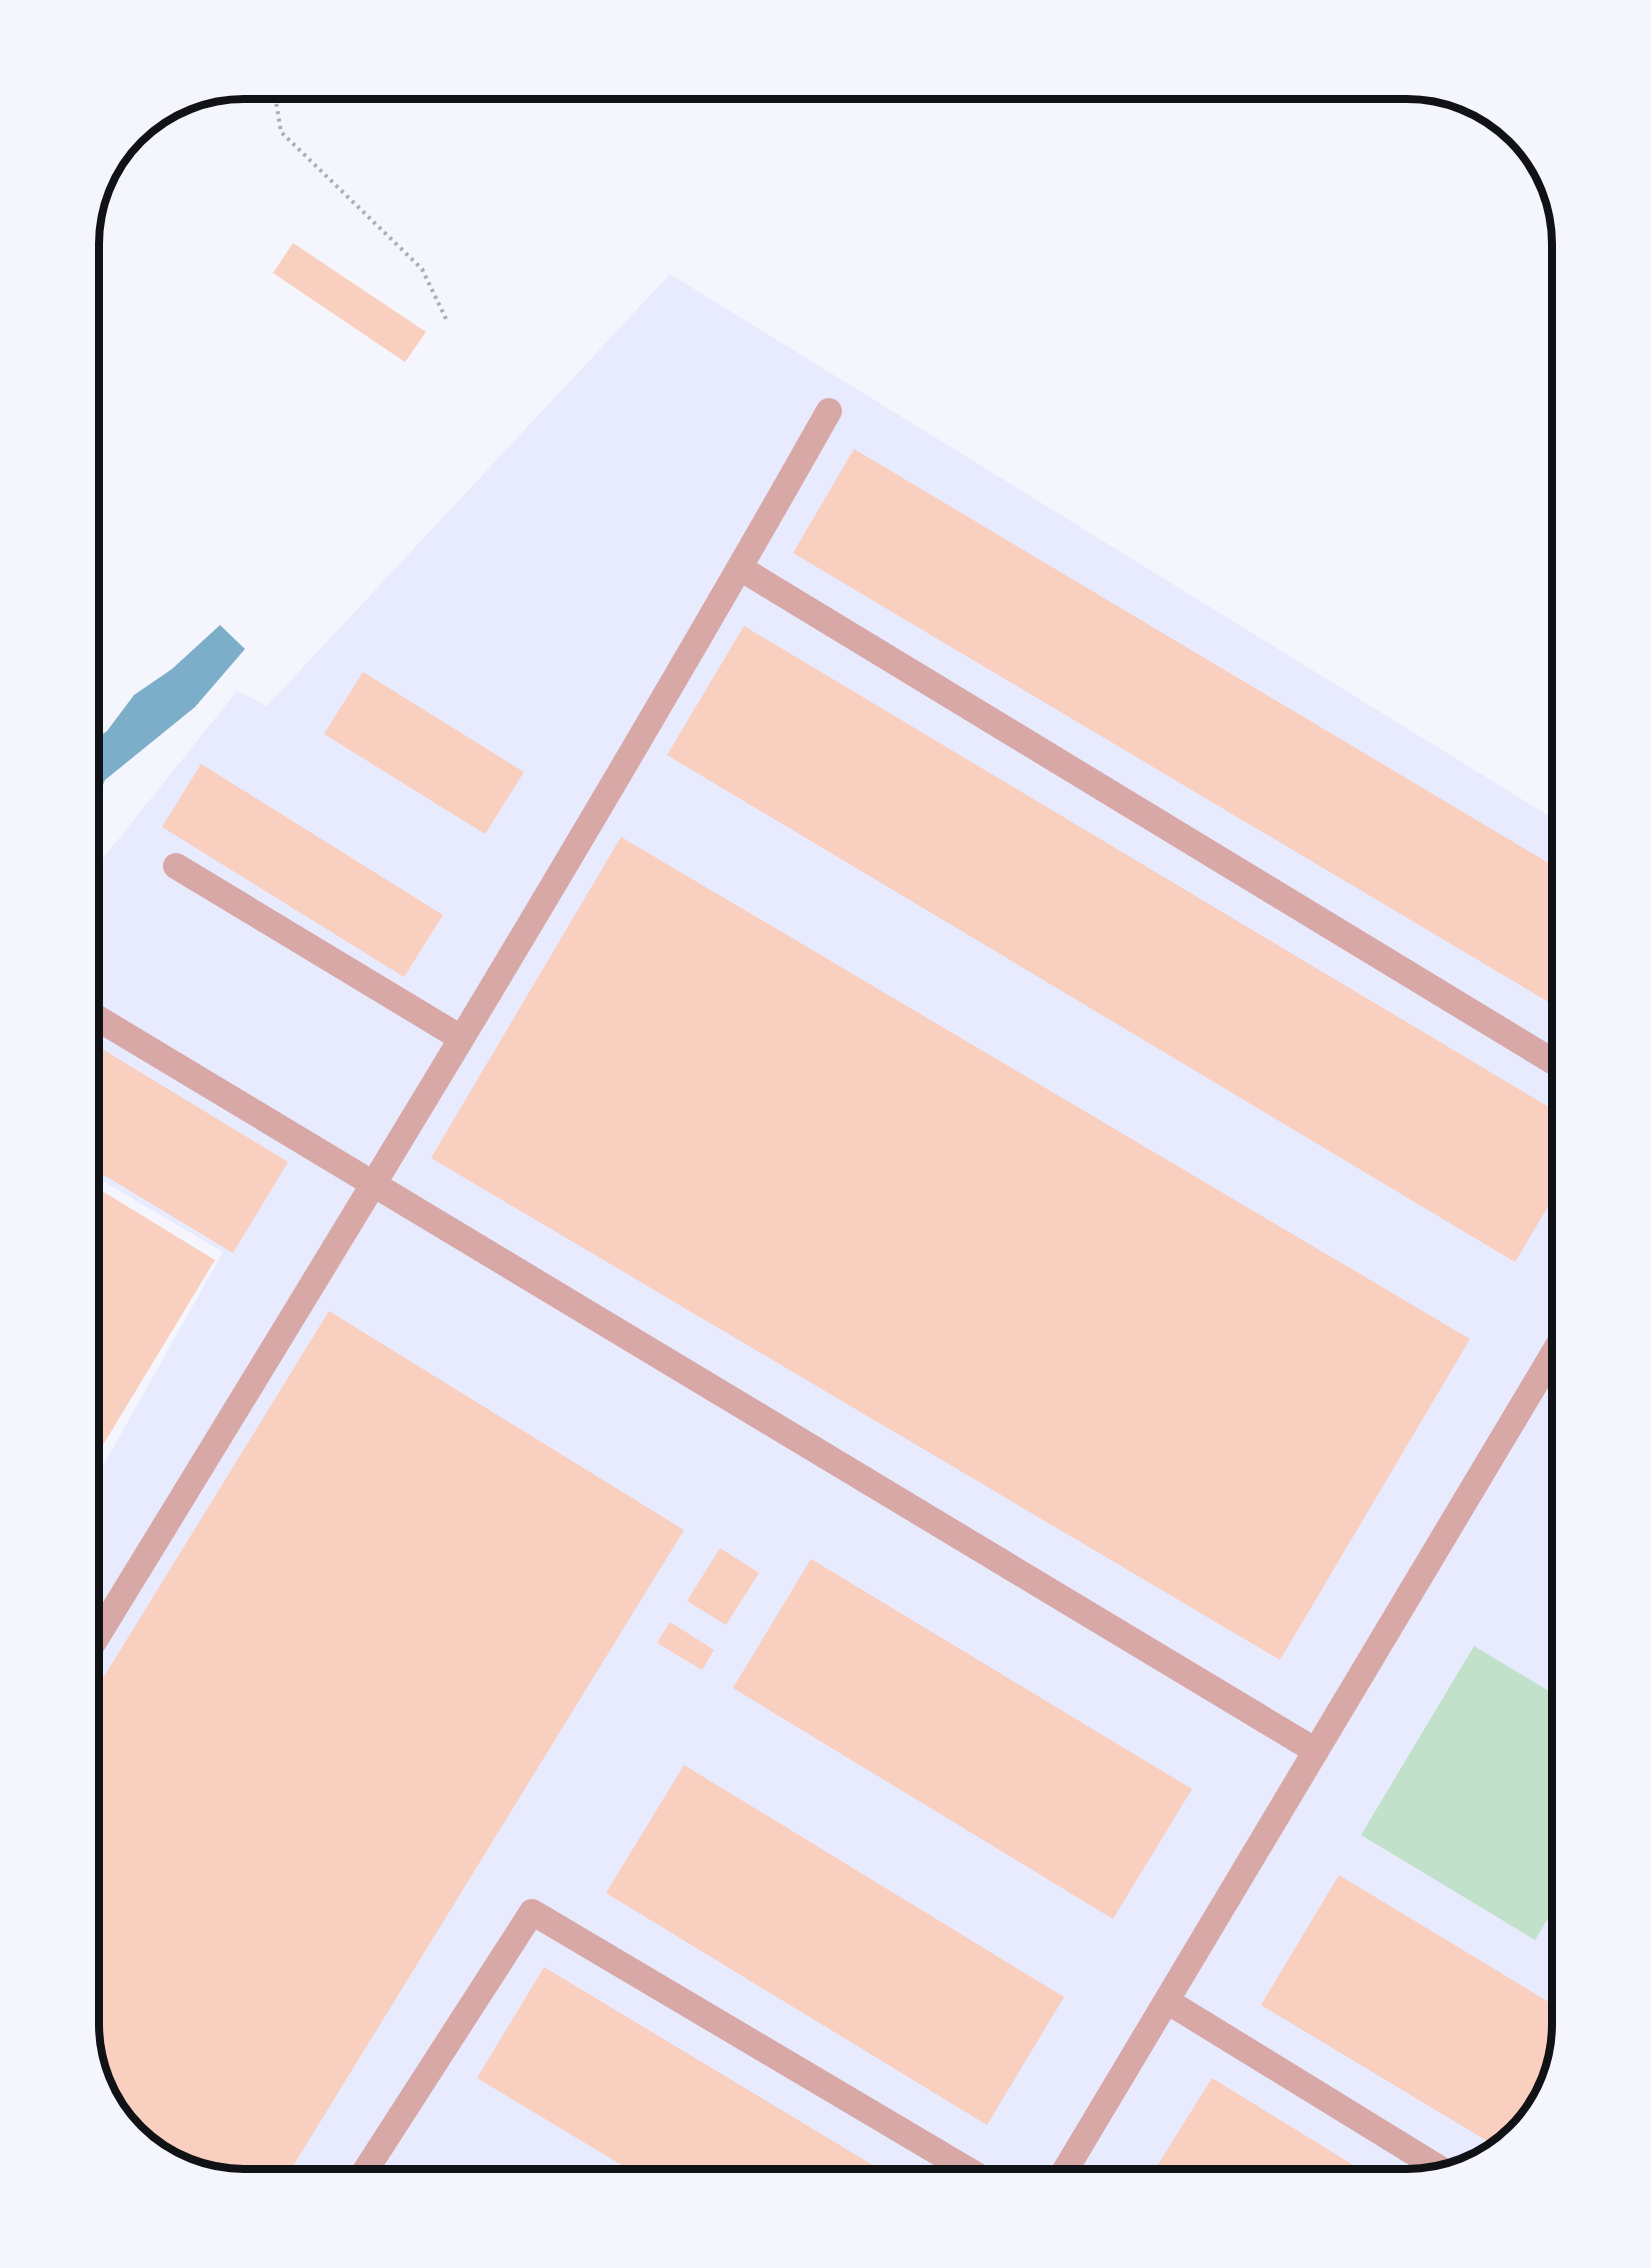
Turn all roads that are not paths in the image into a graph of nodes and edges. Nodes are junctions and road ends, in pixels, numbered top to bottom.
1 (829, 411) dead end
2 (740, 568) junction
3 (177, 866) dead end
4 (99, 1019) edge
5 (461, 1038) junction
6 (1552, 1060) edge
7 (374, 1185) junction
8 (1552, 1357) edge
9 (99, 1634) edge
10 (1316, 1751) junction
11 (1167, 2001) junction
12 (1435, 2166) edge
13 (366, 2169) edge
14 (966, 2169) edge
15 (1066, 2169) edge

1 - 2 lane
2 - 5 lane
2 - 6 lane
3 - 5 lane
4 - 7 lane
5 - 7 lane
7 - 9 lane
7 - 10 lane
8 - 10 lane
10 - 11 lane
11 - 12 lane
11 - 15 lane
13 - 14 lane

